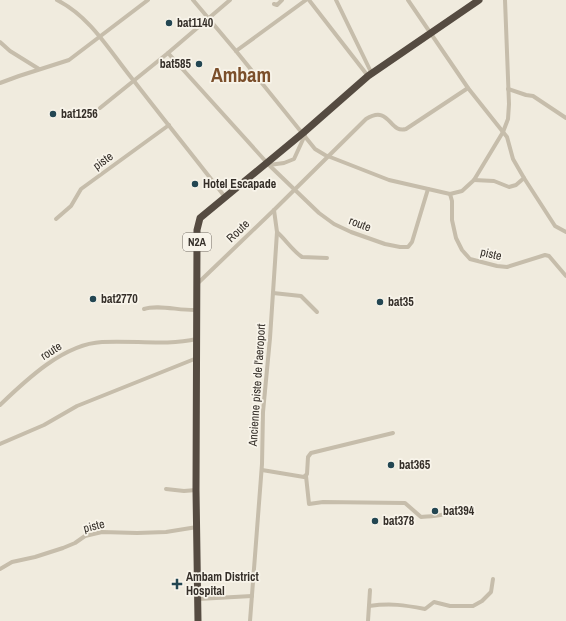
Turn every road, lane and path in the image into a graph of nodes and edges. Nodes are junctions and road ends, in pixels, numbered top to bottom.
1 (57, 0) edge
2 (148, 0) edge
3 (193, 0) edge
4 (230, 0) edge
5 (282, 0) edge
6 (308, 0) edge
7 (336, 0) edge
8 (408, 0) edge
9 (479, 0) edge
10 (505, 0) edge
11 (274, 4) dead end
12 (208, 19) junction
13 (431, 32) junction
14 (100, 37) junction
15 (0, 42) edge
16 (236, 51) junction
17 (168, 53) junction
18 (39, 69) junction
19 (370, 75) junction
20 (134, 81) junction
21 (0, 83) edge
22 (468, 88) junction
23 (508, 89) junction
24 (100, 108) dead end
25 (566, 118) edge
26 (169, 125) junction
27 (503, 132) junction
28 (304, 134) junction
29 (329, 156) junction
30 (268, 164) junction
31 (524, 178) junction
32 (474, 180) junction
33 (428, 189) junction
34 (294, 190) junction
35 (450, 194) junction
36 (225, 197) junction
37 (274, 210) junction
38 (56, 219) dead end
39 (277, 232) junction
40 (566, 232) edge
41 (327, 258) dead end
42 (566, 276) edge
43 (197, 284) junction
44 (273, 292) junction
45 (144, 309) dead end
46 (197, 310) junction
47 (317, 312) dead end
48 (197, 339) junction
49 (197, 358) junction
50 (0, 405) edge
51 (393, 433) dead end
52 (0, 444) edge
53 (262, 470) junction
54 (306, 476) junction
55 (166, 489) dead end
56 (196, 490) junction
57 (461, 511) dead end
58 (197, 526) junction
59 (0, 569) edge
60 (493, 579) dead end
61 (370, 590) dead end
62 (252, 596) junction
63 (198, 599) junction
64 (369, 606) junction
65 (198, 621) edge
66 (250, 621) edge
67 (368, 621) edge

1 - 14 street
2 - 14 street
3 - 12 street
4 - 12 street
5 - 11 street
6 - 16 street
6 - 19 street
7 - 19 street
8 - 13 street
9 - 13 highway, N2A
10 - 23 street
12 - 16 street
12 - 17 street
13 - 19 highway, N2A
13 - 22 street
14 - 18 street
14 - 20 street
15 - 18 street
16 - 28 street
17 - 20 street
17 - 30 street, route
18 - 21 street
19 - 28 highway, N2A
20 - 24 street
20 - 26 street
22 - 27 street
22 - 29 street
23 - 25 street
23 - 27 street
26 - 36 street
26 - 38 street, piste
27 - 31 street
27 - 32 street
28 - 29 street
28 - 30 highway, N2A
28 - 30 street
29 - 33 street
29 - 34 street
30 - 34 street, route
30 - 36 highway, N2A
31 - 32 street
31 - 40 street
32 - 35 street
33 - 34 street, route
33 - 35 street
34 - 37 street
35 - 42 street, piste
36 - 43 highway, N2A
37 - 39 street, Ancienne piste de l'aeroport
37 - 43 street, Route
39 - 41 street
39 - 44 street, Ancienne piste de l'aeroport
43 - 46 highway, N2A
44 - 47 street
44 - 53 street, Ancienne piste de l'aeroport
45 - 46 street
46 - 48 highway, N2A
48 - 49 highway, N2A
48 - 50 street, route
49 - 52 street
49 - 56 highway, N2A
51 - 54 street
53 - 54 street
53 - 62 street, Ancienne piste de l'aeroport
54 - 57 street
55 - 56 street
56 - 58 highway, N2A
58 - 59 street, piste
58 - 63 highway, N2A
60 - 64 street
61 - 64 street
62 - 63 street
62 - 66 street, Ancienne piste de l'aeroport
63 - 65 highway, N2A
64 - 67 street

